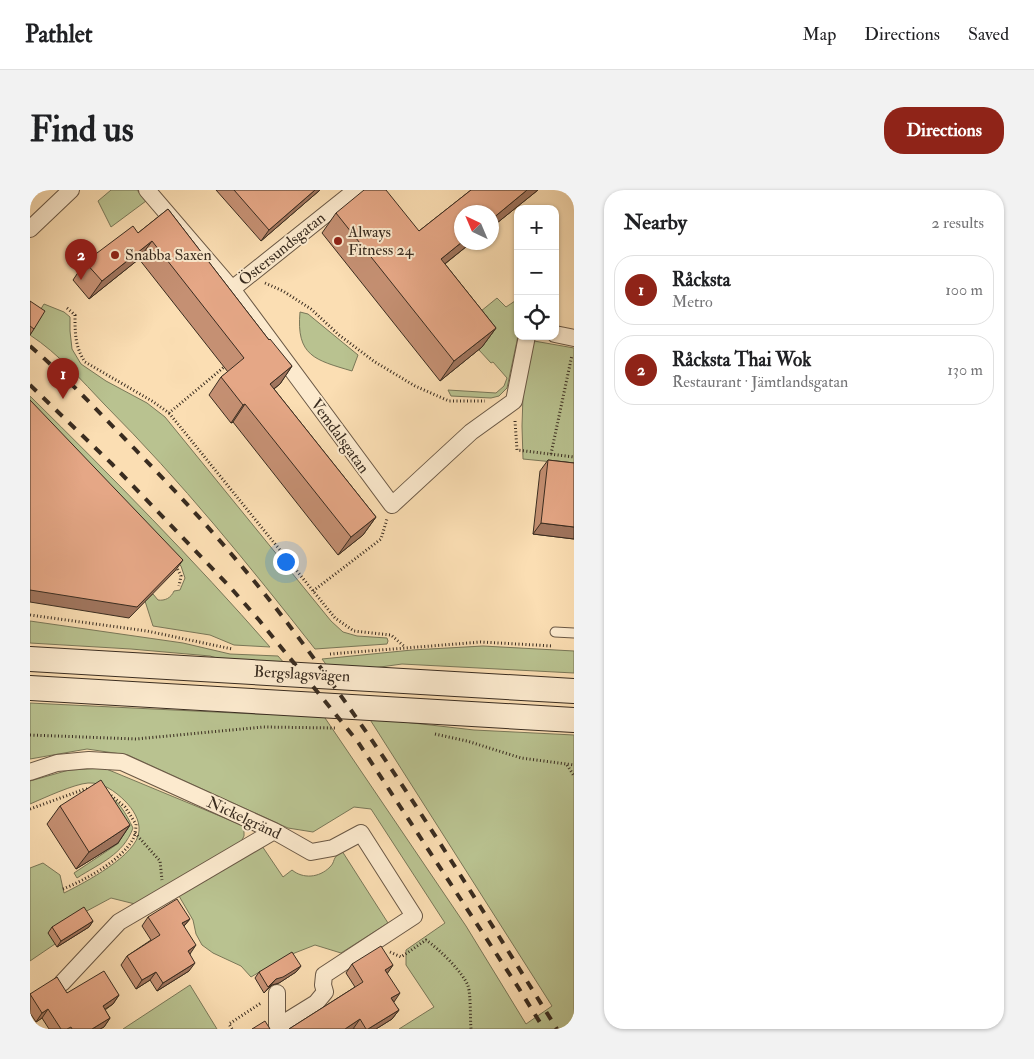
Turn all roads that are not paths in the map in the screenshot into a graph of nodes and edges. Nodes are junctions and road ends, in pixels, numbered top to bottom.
1 (71, 190) edge
2 (147, 190) edge
3 (356, 190) edge
4 (30, 229) edge
5 (232, 289) junction
6 (559, 335) edge
7 (574, 338) edge
8 (526, 340) edge
9 (554, 632) dead end
10 (574, 633) edge
11 (30, 659) edge
12 (30, 688) edge
13 (574, 691) edge
14 (574, 720) edge
15 (30, 772) edge
16 (274, 831) junction
17 (62, 983) edge
18 (277, 993) road end

1 - 4 street
2 - 5 street, Vemdalsgatan
3 - 5 street, Östersundsgatan
5 - 8 street, Vemdalsgatan
6 - 7 street
9 - 10 lane
11 - 13 main road, Bergslagsvägen
12 - 14 main road, Bergslagsvägen
15 - 16 street, Nickelgränd
16 - 17 street
16 - 18 street, Nickelgränd

